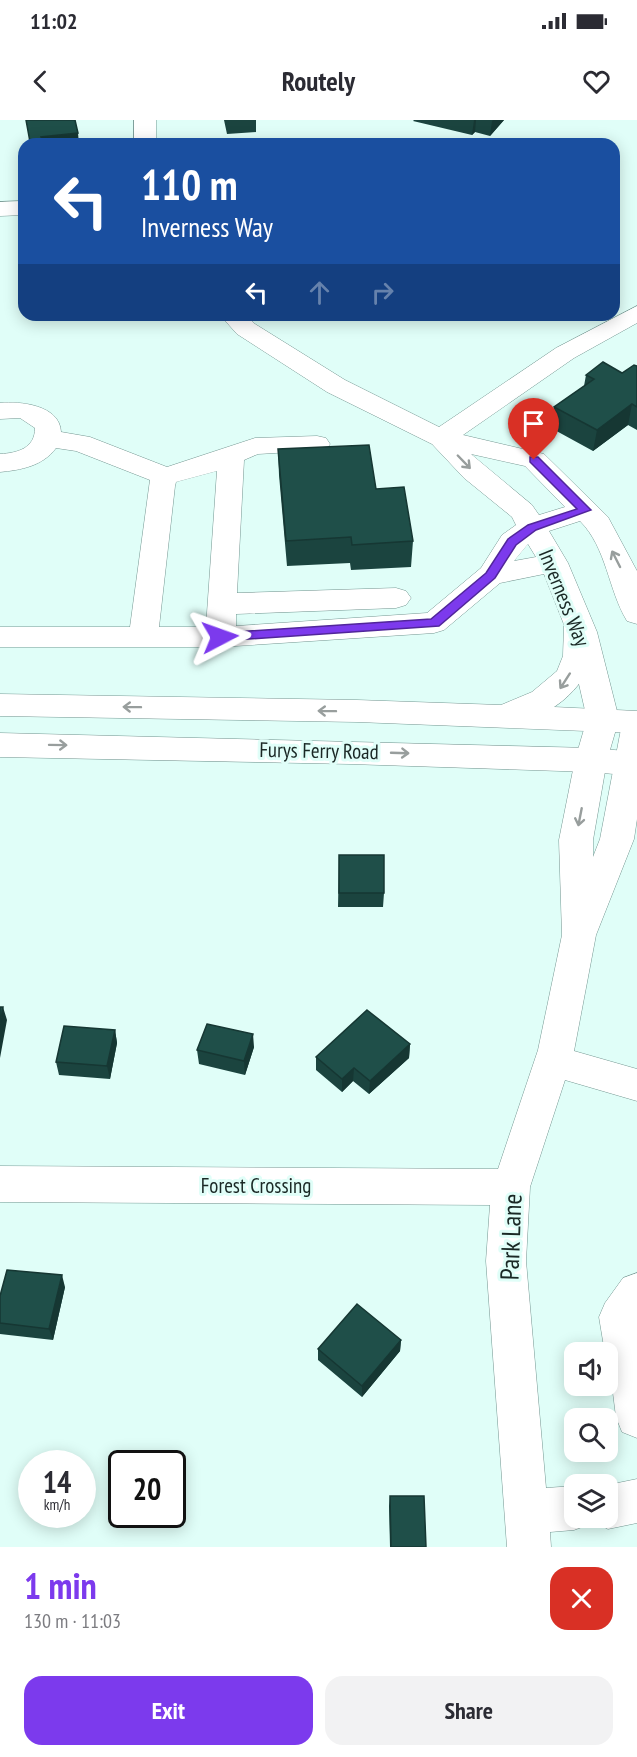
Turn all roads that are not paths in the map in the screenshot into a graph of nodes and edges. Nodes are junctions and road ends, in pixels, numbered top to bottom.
1 (146, 120) edge
2 (145, 138) edge
3 (18, 208) edge
4 (0, 209) edge
5 (637, 313) edge
6 (238, 321) edge
7 (0, 411) edge
8 (441, 438) junction
9 (48, 439) junction
10 (318, 444) dead end
11 (231, 456) junction
12 (1, 466) edge
13 (165, 476) junction
14 (585, 510) junction
15 (532, 527) junction
16 (555, 563) junction
17 (490, 575) junction
18 (396, 598) dead end
19 (222, 604) junction
20 (637, 614) edge
21 (579, 626) junction
22 (0, 637) edge
23 (220, 637) junction
24 (143, 639) junction
25 (0, 705) edge
26 (498, 716) junction
27 (603, 719) junction
28 (637, 722) edge
29 (637, 729) edge
30 (0, 745) edge
31 (591, 760) junction
32 (634, 764) edge
33 (579, 935) junction
34 (552, 1060) junction
35 (637, 1085) edge
36 (0, 1184) edge
37 (511, 1187) junction
38 (637, 1292) edge
39 (637, 1417) edge
40 (637, 1501) edge
41 (618, 1505) edge
42 (564, 1513) edge
43 (528, 1529) edge

1 - 2 street
3 - 4 street
5 - 8 street
6 - 8 street, Inverness Way
7 - 9 street
8 - 14 street, Inverness Way
8 -> 15 street, Inverness Way
9 - 12 street
9 - 13 street
10 - 11 street
11 - 13 street
11 - 19 street
13 - 24 street
14 - 15 street
20 -> 14 street, Inverness Way
15 - 16 street, Inverness Way
15 - 17 street
16 - 17 street
16 - 21 street, Inverness Way
17 - 23 street
18 - 19 street
19 - 23 street
21 -> 26 street
21 - 27 street, Inverness Way
22 - 24 street
23 - 24 street
26 -> 25 street, Furys Ferry Road
26 - 27 street, Furys Ferry Road
27 - 28 street, Furys Ferry Road
27 - 31 street
29 - 32 street
30 -> 31 street, Furys Ferry Road
31 - 32 street, Furys Ferry Road
31 -> 33 street, Park Lane
32 - 33 street, Park Lane
33 - 34 street, Park Lane
34 - 35 street
34 - 37 street, Park Lane
36 - 37 street, Forest Crossing
37 - 43 street, Park Lane
38 - 39 street
40 - 41 street
42 - 43 street

